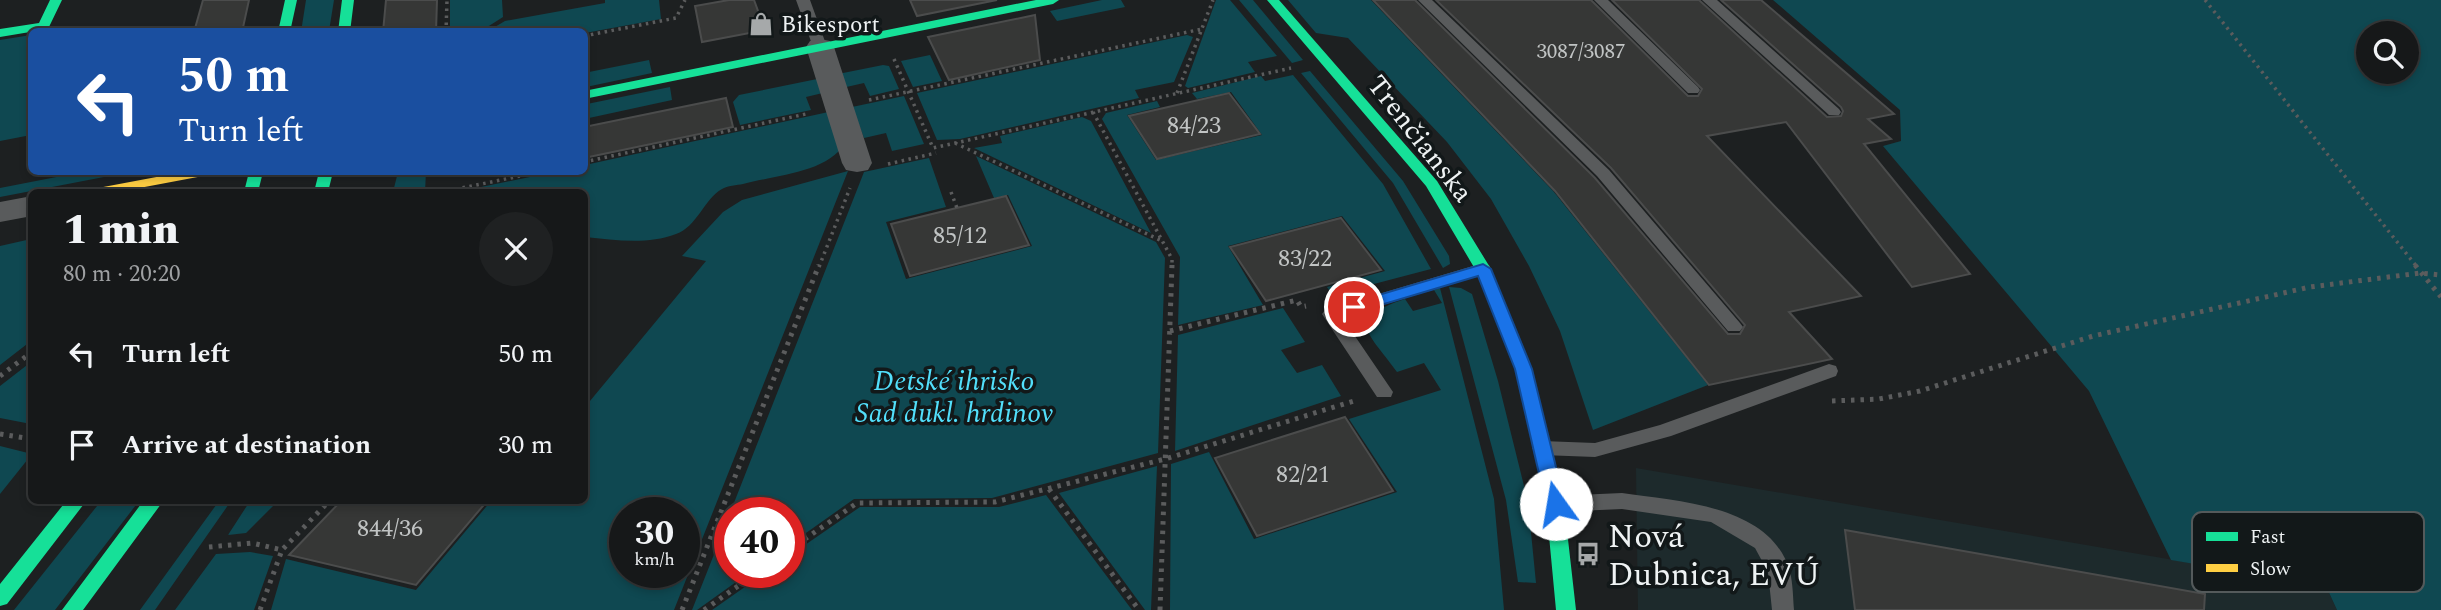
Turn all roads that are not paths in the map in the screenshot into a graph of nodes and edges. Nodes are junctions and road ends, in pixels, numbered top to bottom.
1 (56, 0) edge
2 (290, 0) edge
3 (348, 0) edge
4 (803, 0) edge
5 (1054, 0) edge
6 (1273, 0) edge
7 (1426, 0) edge
8 (1601, 0) edge
9 (1709, 0) edge
10 (31, 28) edge
11 (285, 28) edge
12 (344, 28) edge
13 (28, 29) edge
14 (0, 33) edge
15 (820, 47) junction
16 (1693, 90) dead end
17 (588, 94) edge
18 (1834, 112) dead end
19 (864, 170) road end
20 (186, 175) edge
21 (114, 189) edge
22 (28, 207) edge
23 (0, 212) edge
24 (1483, 269) junction
25 (1734, 327) dead end
26 (1829, 372) dead end
27 (1384, 391) road end
28 (1542, 448) junction
29 (75, 504) edge
30 (152, 504) edge
31 (1556, 504) junction
32 (0, 598) edge
33 (72, 610) edge
34 (1566, 610) edge
35 (1783, 610) edge

1 - 10 street
2 - 11 street
3 - 12 street
4 - 15 lane
5 - 15 street
6 - 24 street, Trenčianska
7 - 25 lane
8 - 16 lane
9 - 18 lane
13 - 14 street
15 - 17 street
15 - 19 street
20 - 21 street
22 - 23 street
24 - 27 lane
24 - 28 street, Trenčianska
26 - 28 lane
28 - 31 street, Trenčianska
29 - 32 street
30 - 33 street
31 - 34 street, Trenčianska
31 - 35 lane

